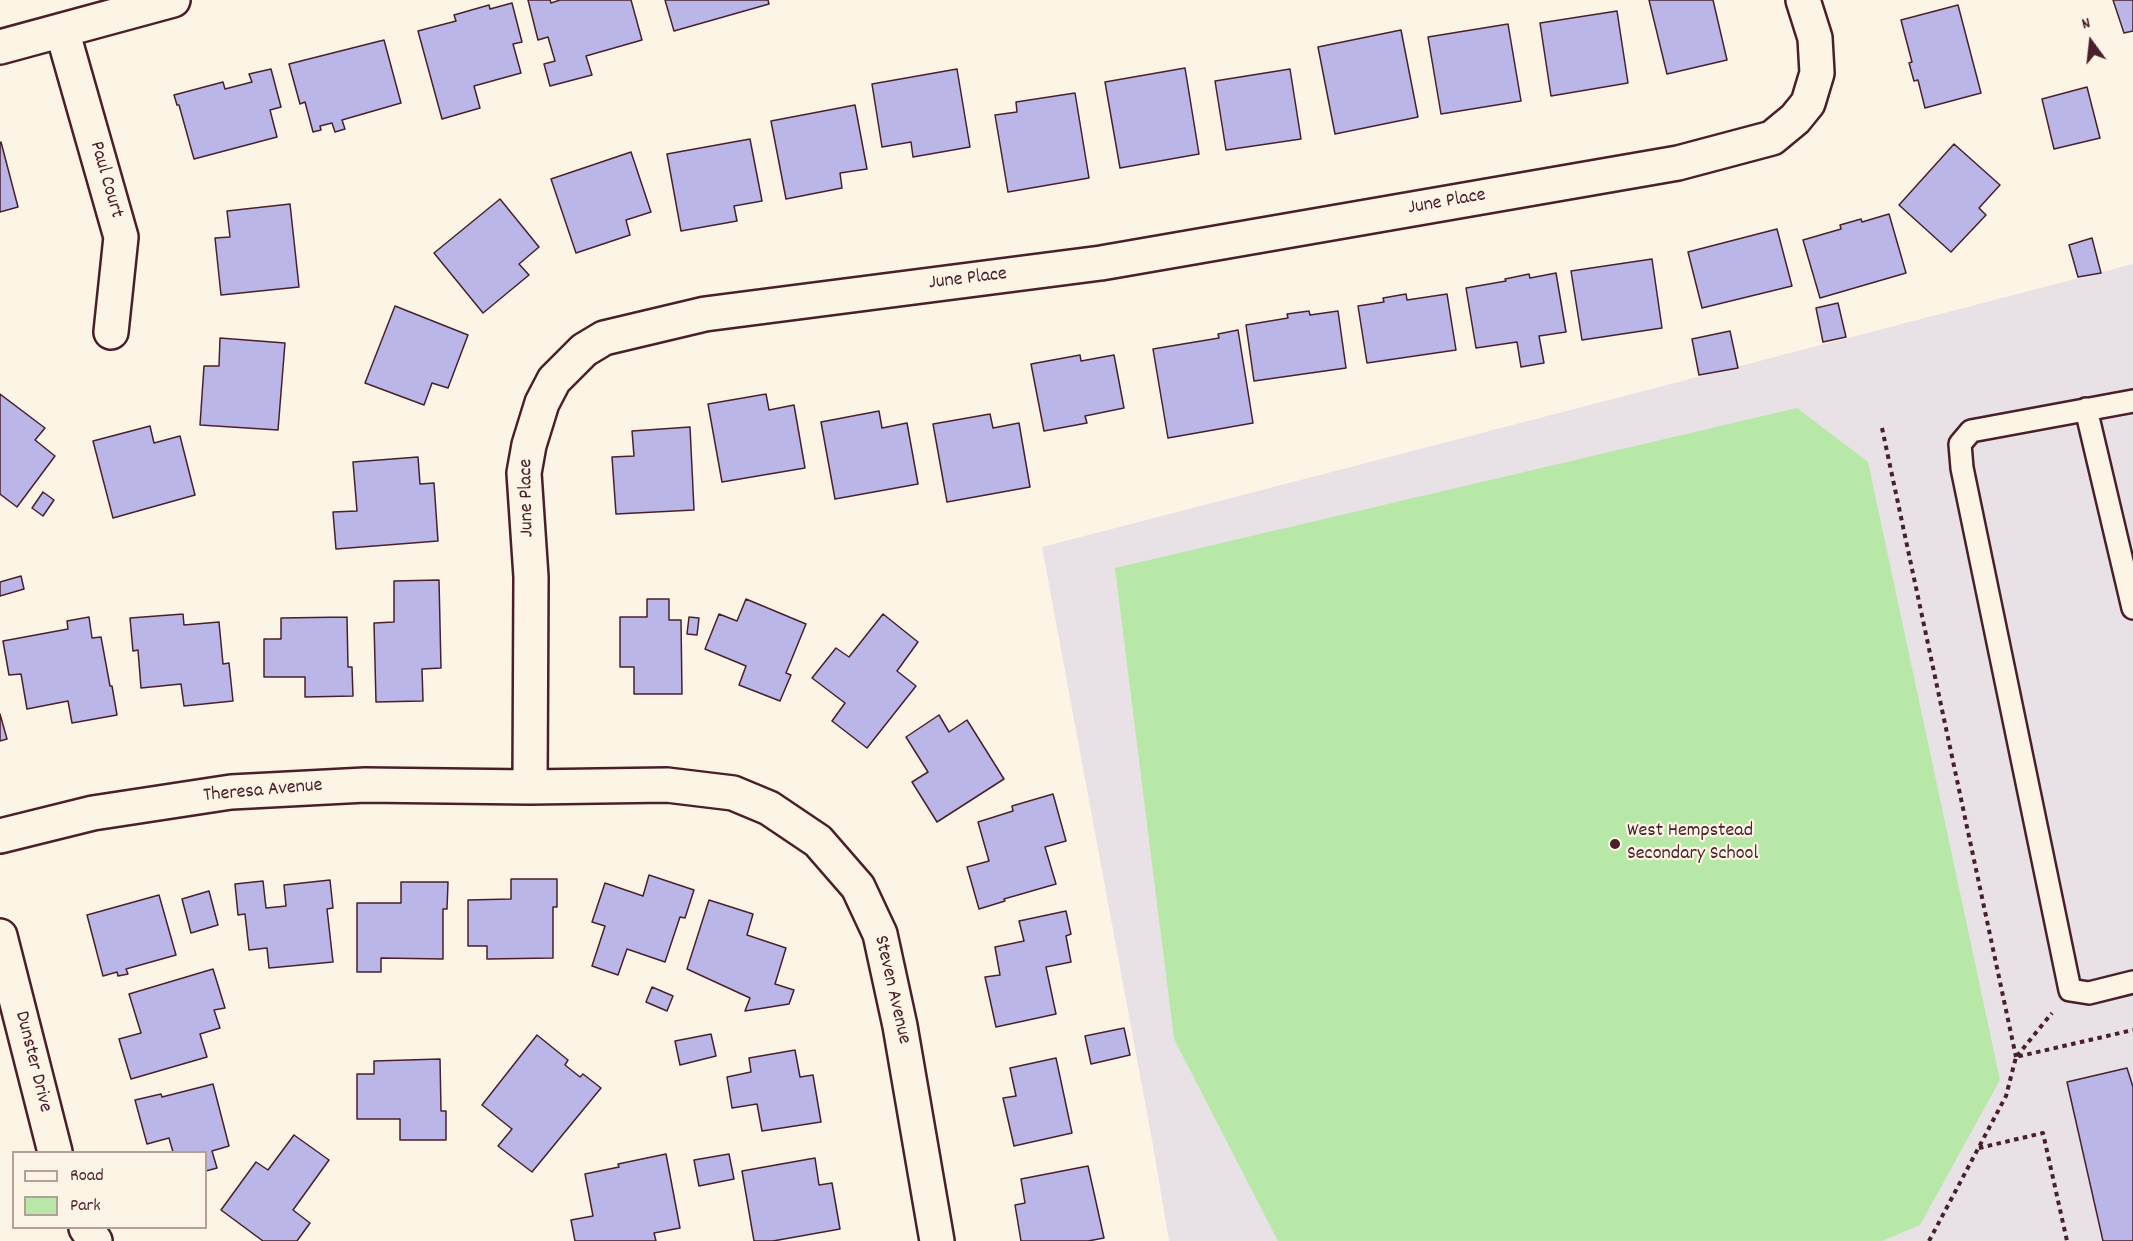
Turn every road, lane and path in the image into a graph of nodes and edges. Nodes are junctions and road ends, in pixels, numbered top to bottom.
1 (173, 0) edge
2 (1803, 0) edge
3 (62, 30) junction
4 (0, 47) edge
5 (111, 332) dead end
6 (2133, 401) edge
7 (2086, 409) junction
8 (1882, 428) dead end
9 (2133, 608) edge
10 (530, 787) junction
11 (0, 837) edge
12 (0, 936) edge
13 (2133, 982) edge
14 (2070, 990) junction
15 (2133, 1030) edge
16 (2016, 1057) junction
17 (1978, 1148) junction
18 (55, 1151) edge
19 (937, 1241) edge
20 (1929, 1241) edge
21 (2067, 1241) edge

1 - 3 street
2 - 10 street, June Place
3 - 4 street
3 - 5 street, Paul Court
6 - 7 lane
7 - 9 lane
7 - 14 lane
8 - 16 path
10 - 11 street, Theresa Avenue
10 - 19 street, Steven Avenue
12 - 18 street, Dunster Drive
13 - 14 lane
14 - 16 path
15 - 16 path
16 - 17 path
17 - 20 path
17 - 21 path

